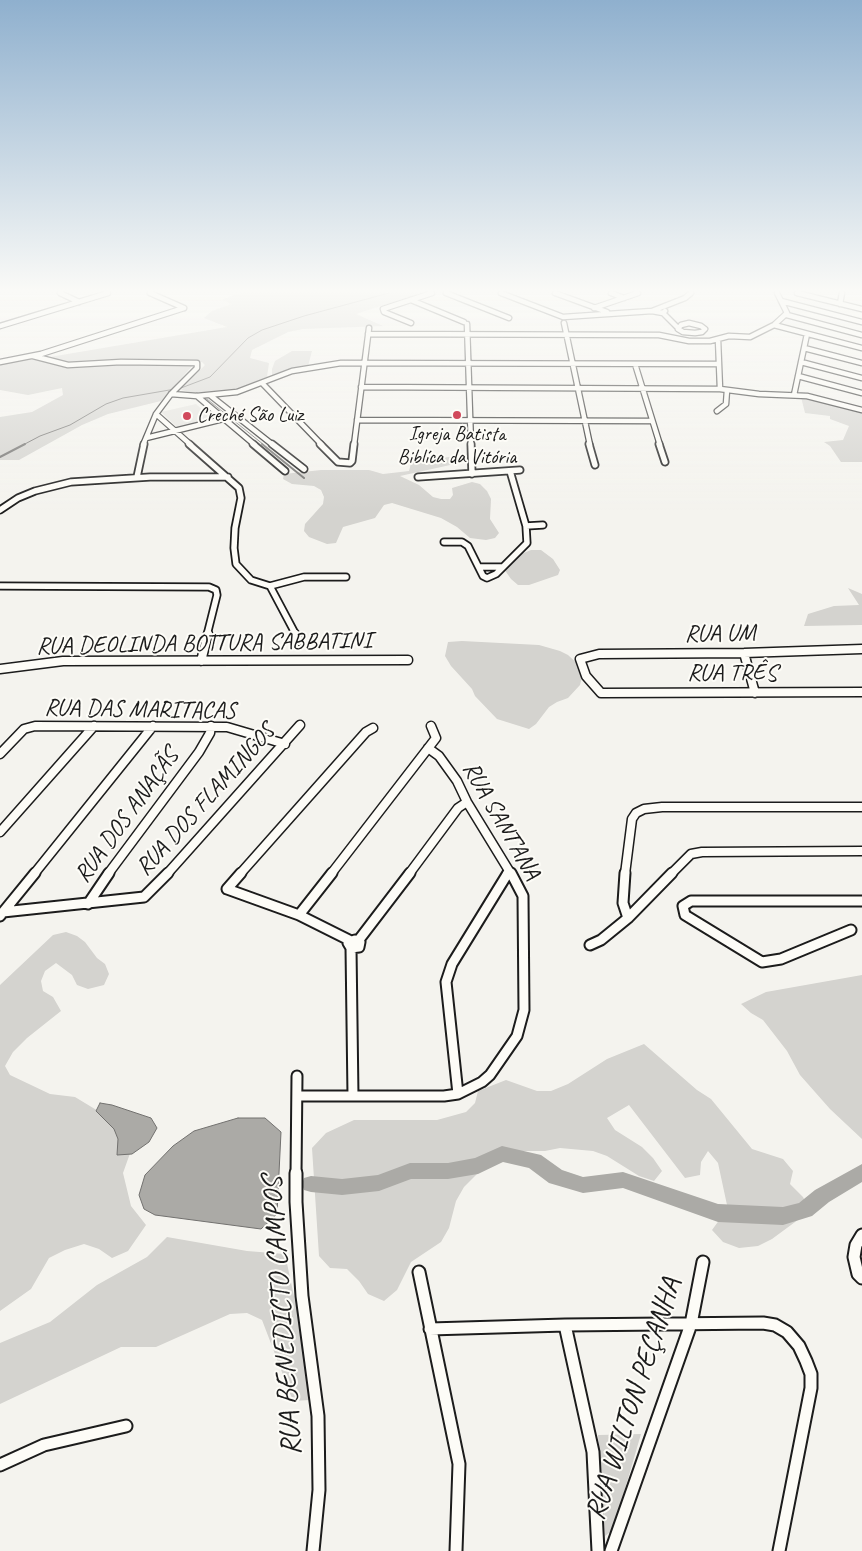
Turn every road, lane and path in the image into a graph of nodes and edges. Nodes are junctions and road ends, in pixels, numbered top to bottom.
1 (197, 365) edge
2 (321, 365) edge
3 (364, 365) edge
4 (468, 365) edge
5 (572, 365) edge
6 (635, 365) edge
7 (719, 365) edge
8 (801, 365) edge
9 (815, 365) edge
10 (798, 376) junction
11 (862, 378) edge
12 (263, 384) junction
13 (361, 387) junction
14 (468, 387) junction
15 (577, 387) junction
16 (642, 387) junction
17 (720, 389) junction
18 (727, 390) junction
19 (862, 393) edge
20 (171, 394) junction
21 (794, 395) junction
22 (197, 396) junction
23 (211, 396) junction
24 (862, 410) edge
25 (717, 411) dead end
26 (156, 414) junction
27 (223, 419) junction
28 (357, 420) junction
29 (469, 420) junction
30 (583, 420) junction
31 (652, 421) junction
32 (176, 430) junction
33 (146, 438) junction
34 (665, 462) dead end
35 (595, 465) dead end
36 (304, 469) dead end
37 (285, 470) dead end
38 (520, 470) dead end
39 (510, 471) junction
40 (472, 474) junction
41 (137, 477) junction
42 (228, 477) junction
43 (418, 477) dead end
44 (0, 510) edge
45 (543, 525) dead end
46 (526, 526) junction
47 (444, 542) dead end
48 (480, 567) junction
49 (503, 567) junction
50 (346, 577) dead end
51 (0, 586) edge
52 (270, 586) junction
53 (299, 640) dead end
54 (862, 649) edge
55 (744, 653) junction
56 (408, 660) dead end
57 (201, 661) junction
58 (0, 669) edge
59 (862, 692) edge
60 (601, 693) joint
61 (755, 693) junction
62 (300, 725) dead end
63 (94, 726) junction
64 (153, 726) junction
65 (211, 726) junction
66 (431, 726) dead end
67 (373, 728) dead end
68 (285, 744) junction
69 (428, 748) junction
70 (0, 754) edge
71 (467, 802) junction
72 (862, 808) edge
73 (473, 812) junction
74 (453, 817) junction
75 (0, 832) edge
76 (862, 851) edge
77 (509, 871) junction
78 (862, 901) edge
79 (88, 904) junction
80 (2, 914) edge
81 (300, 915) junction
82 (628, 918) junction
83 (851, 930) dead end
84 (354, 943) junction
85 (590, 945) dead end
86 (297, 1076) dead end
87 (458, 1094) junction
88 (298, 1096) junction
89 (353, 1096) junction
90 (862, 1235) edge
91 (703, 1262) dead end
92 (419, 1272) dead end
93 (862, 1278) edge
94 (691, 1324) junction
95 (565, 1325) junction
96 (430, 1329) junction
97 (126, 1426) dead end
98 (0, 1465) edge
99 (313, 1551) edge
100 (456, 1551) edge
101 (598, 1551) edge
102 (612, 1551) edge
103 (778, 1551) edge

1 - 20 street
2 - 12 street
3 - 13 street
4 - 14 street
5 - 15 street
6 - 16 street
7 - 17 street
8 - 10 street
9 - 11 street
10 - 19 street
10 - 21 street
12 - 23 street
12 - 28 street
13 - 14 street
13 - 28 street
14 - 15 street
14 - 29 street
15 - 16 street
15 - 30 street
16 - 17 street
16 - 31 street
17 - 18 street
18 - 21 street
18 - 25 street
20 - 22 street
20 - 26 street
21 - 24 street
22 - 23 street
22 - 27 street
23 - 36 street
26 - 32 street
26 - 33 street
27 - 32 street
27 - 37 street
28 - 29 street
29 - 30 street
29 - 40 street
30 - 31 street
30 - 35 street
31 - 34 street
32 - 33 street
32 - 42 street
33 - 41 street
38 - 39 street
39 - 40 street
39 - 46 street
40 - 43 street
41 - 42 street
41 - 44 street
42 - 52 street
45 - 46 street
46 - 49 street
47 - 48 street
48 - 49 street
48 - 49 street
50 - 52 street
51 - 57 street
52 - 53 street
54 - 55 street, RUA UM
55 - 60 street, RUA UM
55 - 61 street
56 - 57 street, RUA DEOLINDA BOTTURA SABBATINI
57 - 58 street, RUA DEOLINDA BOTTURA SABBATINI
59 - 61 street, RUA TRÊS
60 - 61 street, RUA TRÊS
62 - 68 street, RUA DOS FLAMINGOS
63 - 64 street, RUA DAS MARITACAS
63 - 70 street, RUA DAS MARITACAS
63 - 75 street
64 - 65 street, RUA DAS MARITACAS
64 - 80 street
65 - 68 street, RUA DAS MARITACAS
65 - 79 street, RUA DOS ANAÇÃS
66 - 69 street
67 - 81 street
68 - 79 street, RUA DOS FLAMINGOS
69 - 71 street, RUA SANT’ANA
69 - 81 street
71 - 73 street, RUA SANT’ANA
71 - 74 street
72 - 82 street
73 - 74 street
73 - 77 street, RUA SANT’ANA
74 - 84 street
76 - 82 street
77 - 87 street
77 - 87 street, RUA SANT’ANA
78 - 83 street
79 - 80 street
81 - 84 street
82 - 85 street
84 - 89 street
86 - 88 street, RUA BENEDICTO CAMPOS
87 - 89 street, RUA SANT’ANA
88 - 89 street, RUA SANT’ANA
88 - 99 street, RUA BENEDICTO CAMPOS
90 - 93 street
91 - 94 street, RUA WILTON PEÇANHA
92 - 96 street
94 - 95 street
94 - 102 street, RUA WILTON PEÇANHA
94 - 103 street
95 - 96 street
95 - 101 street
96 - 100 street
97 - 98 street

